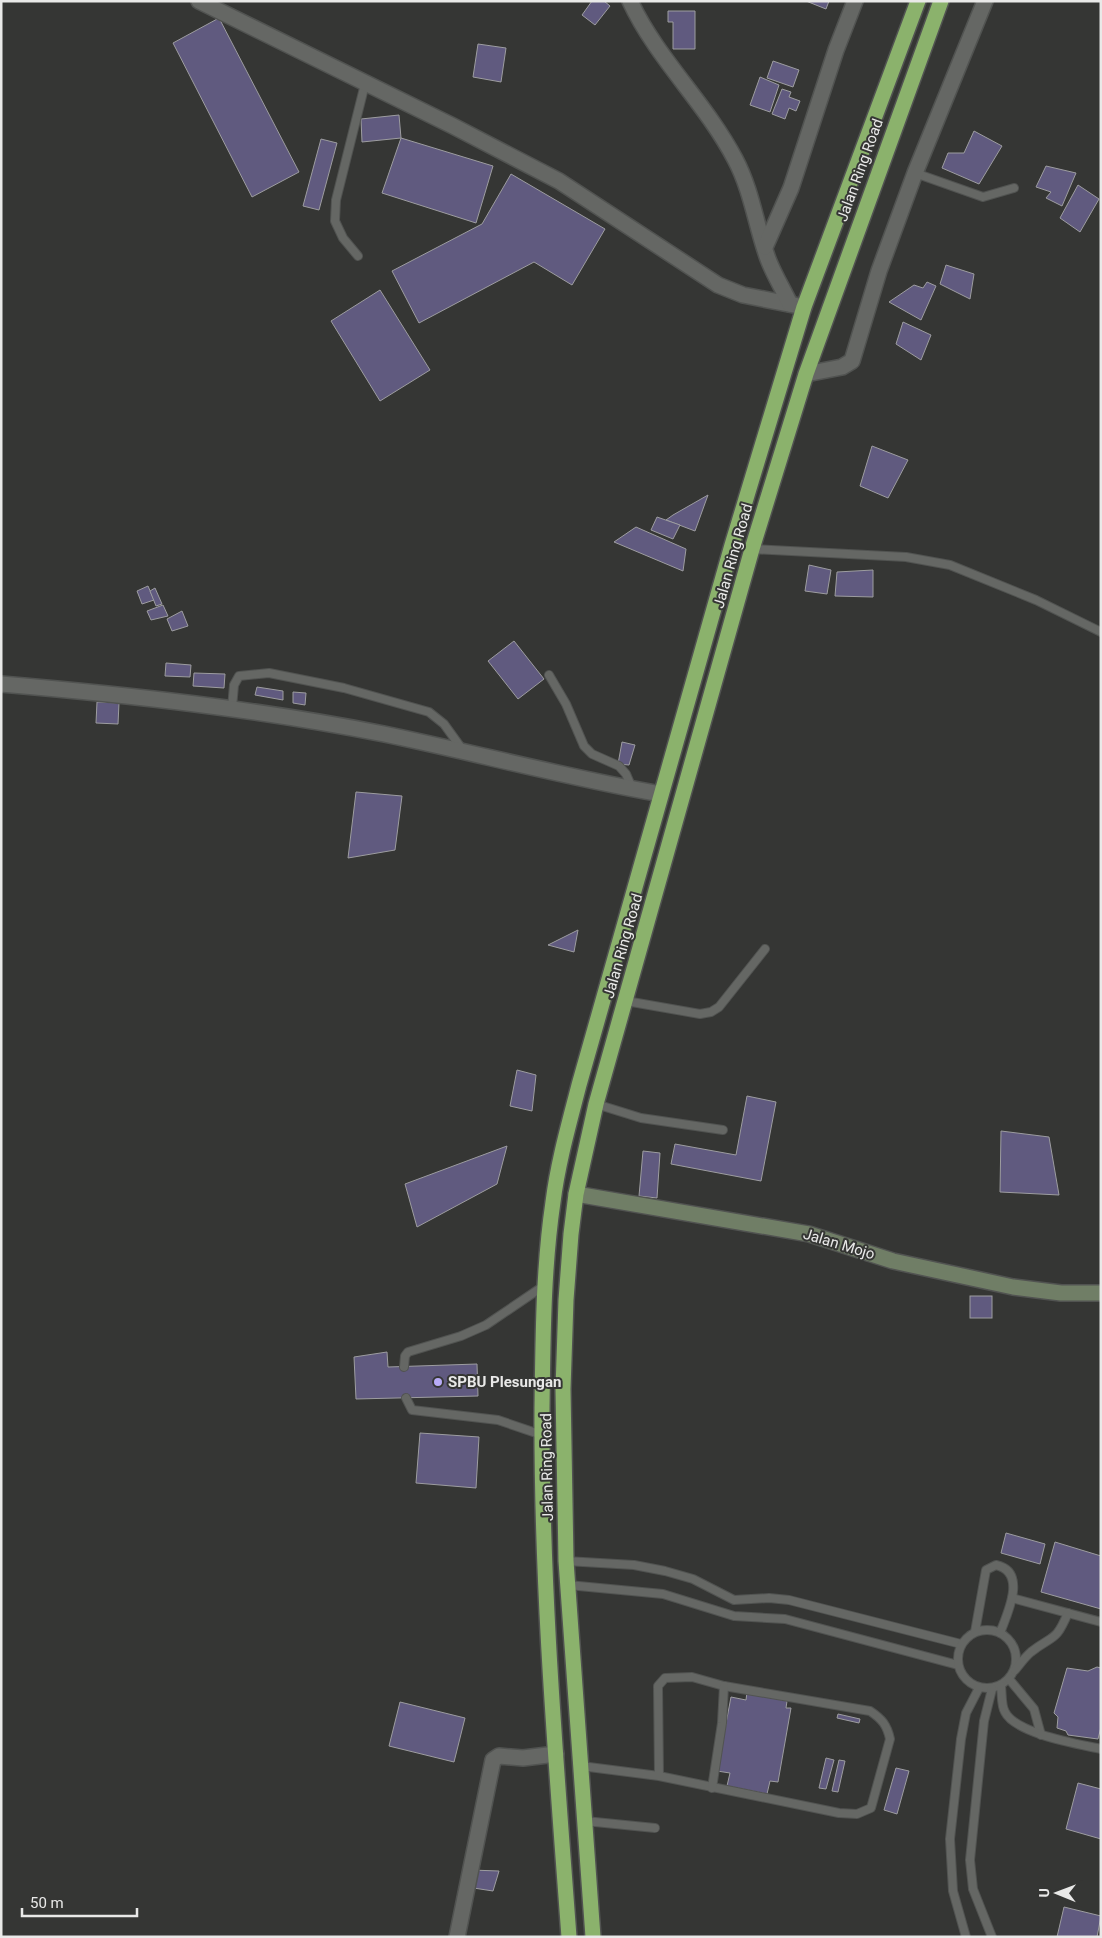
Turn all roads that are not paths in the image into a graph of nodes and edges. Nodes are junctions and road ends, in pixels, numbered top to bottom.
1 (199, 1) edge
2 (630, 1) edge
3 (855, 1) edge
4 (918, 1) edge
5 (941, 1) edge
6 (986, 1) edge
7 (365, 84) junction
8 (860, 154) junction
9 (881, 163) junction
10 (915, 173) junction
11 (1014, 188) dead end
12 (766, 247) junction
13 (358, 256) dead end
14 (797, 306) junction
15 (806, 374) junction
16 (752, 549) junction
17 (1101, 632) edge
18 (549, 676) dead end
19 (1, 684) edge
20 (232, 708) junction
21 (464, 753) junction
22 (633, 790) junction
23 (661, 794) junction
24 (765, 949) dead end
25 (626, 1001) junction
26 (596, 1104) junction
27 (723, 1130) dead end
28 (576, 1194) junction
29 (545, 1285) junction
30 (1101, 1292) edge
31 (404, 1367) dead end
32 (406, 1398) dead end
33 (542, 1435) junction
34 (566, 1561) junction
35 (568, 1585) junction
36 (1012, 1598) junction
37 (569, 1612) junction
38 (1068, 1613) junction
39 (546, 1614) junction
40 (1101, 1622) edge
41 (976, 1632) junction
42 (1000, 1633) junction
43 (961, 1644) junction
44 (958, 1665) junction
45 (1015, 1670) junction
46 (1009, 1679) junction
47 (724, 1686) junction
48 (1000, 1686) junction
49 (979, 1688) junction
50 (992, 1689) junction
51 (1041, 1735) junction
52 (1101, 1749) edge
53 (556, 1754) junction
54 (581, 1766) junction
55 (659, 1776) junction
56 (712, 1788) junction
57 (585, 1821) junction
58 (654, 1828) dead end
59 (457, 1937) edge
60 (569, 1937) edge
61 (593, 1937) edge
62 (966, 1937) edge
63 (992, 1937) edge

1 - 7 street
2 - 12 street
3 - 12 street
4 - 8 highway, Jalan Ring Road
5 - 9 highway, Jalan Ring Road
6 - 10 street
7 - 13 lane
7 - 14 street
8 - 9 highway
8 - 14 highway, Jalan Ring Road
9 - 15 highway, Jalan Ring Road
10 - 11 lane
10 - 15 street
12 - 14 street
14 - 23 highway, Jalan Ring Road
15 - 16 highway, Jalan Ring Road
16 - 17 lane
16 - 25 highway, Jalan Ring Road
18 - 22 lane
19 - 20 street
20 - 21 street
20 - 21 lane
21 - 22 street
22 - 23 street
23 - 29 highway, Jalan Ring Road
24 - 25 lane
25 - 26 highway, Jalan Ring Road
26 - 27 lane
26 - 28 highway, Jalan Ring Road
28 - 30 street, Jalan Mojo
28 - 34 highway, Jalan Ring Road
29 - 31 lane
29 - 33 highway, Jalan Ring Road
32 - 33 lane
33 - 39 highway, Jalan Ring Road
34 - 35 highway, Jalan Ring Road
34 - 43 lane
35 - 37 highway, Jalan Ring Road
35 - 44 lane
36 - 38 lane
36 - 41 lane
36 - 42 lane
37 - 39 highway
37 - 54 highway, Jalan Ring Road
38 - 40 lane
38 - 45 lane
39 - 53 highway, Jalan Ring Road
41 - 42 lane
41 - 43 lane
42 - 45 lane
43 - 44 lane
44 - 49 lane
45 - 46 lane
46 - 48 lane
46 - 51 lane
47 - 55 lane
47 - 56 lane
47 - 56 lane
48 - 50 lane
48 - 51 lane
49 - 50 lane
49 - 62 lane
50 - 63 lane
51 - 52 lane
53 - 59 street
53 - 60 highway, Jalan Ring Road
54 - 55 lane
54 - 57 highway, Jalan Ring Road
55 - 56 lane
57 - 58 lane
57 - 61 highway, Jalan Ring Road

